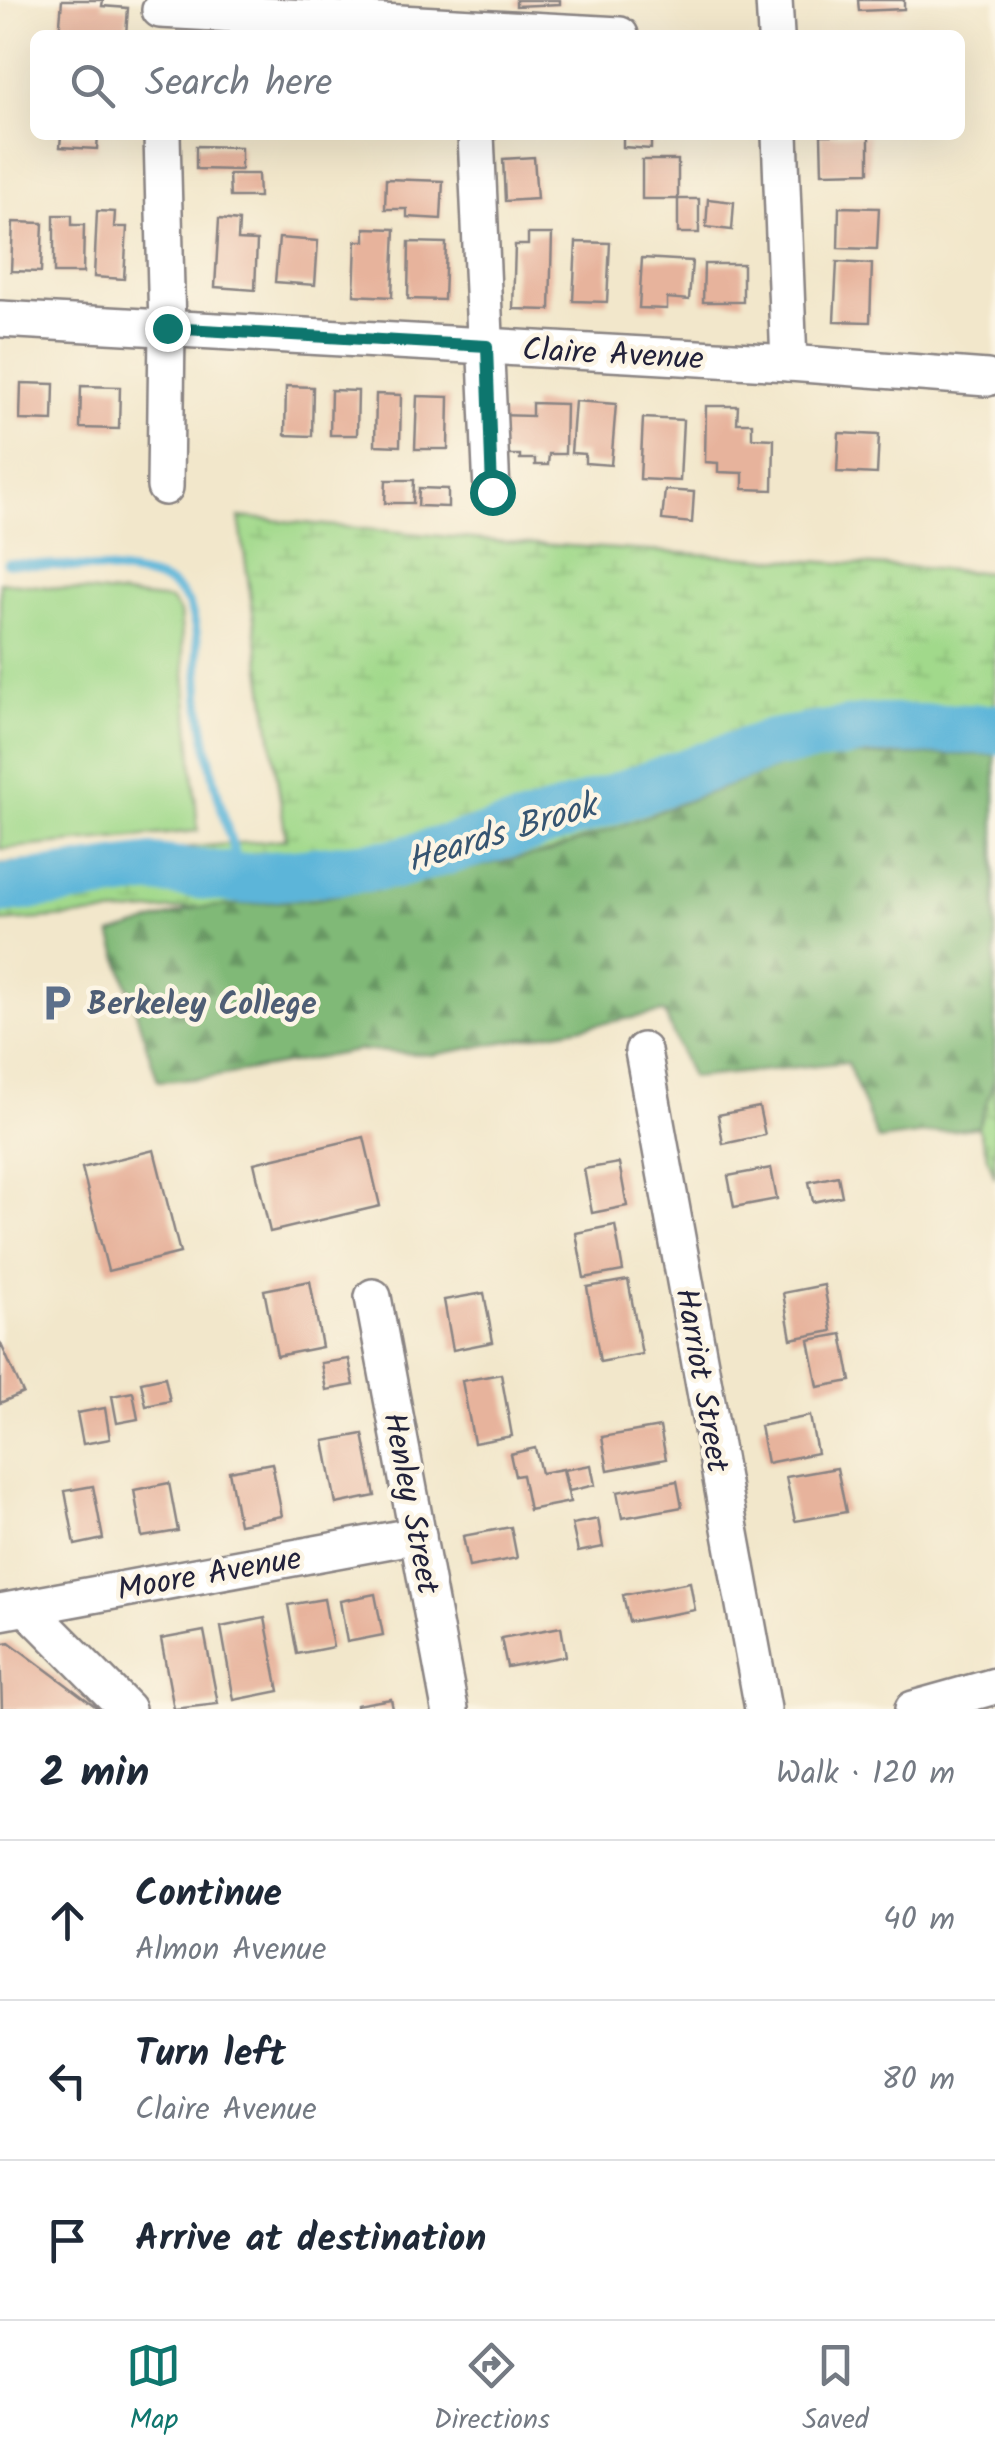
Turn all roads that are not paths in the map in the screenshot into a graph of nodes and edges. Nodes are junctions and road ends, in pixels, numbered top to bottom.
1 (774, 0) edge
2 (160, 15) edge
3 (470, 21) edge
4 (566, 30) edge
5 (776, 30) edge
6 (162, 140) edge
7 (476, 140) edge
8 (780, 140) edge
9 (0, 318) edge
10 (167, 328) junction
11 (487, 346) junction
12 (789, 363) junction
13 (986, 378) dead end
14 (165, 488) dead end
15 (492, 492) dead end
16 (643, 1051) dead end
17 (373, 1297) dead end
18 (418, 1535) junction
19 (13, 1609) edge
20 (995, 1686) edge
21 (126, 1709) edge
22 (450, 1709) edge
23 (763, 1709) edge
24 (913, 1709) edge

1 - 5 street
2 - 3 street
3 - 4 street
6 - 10 street
7 - 11 street
8 - 12 street
9 - 10 street, Claire Avenue
10 - 11 street, Claire Avenue
10 - 14 street
11 - 12 street, Claire Avenue
11 - 15 street
12 - 13 street, Claire Avenue
16 - 23 street, Harriot Street
17 - 18 street, Henley Street
18 - 19 street, Moore Avenue
18 - 22 street, Henley Street
19 - 21 street
20 - 24 street

